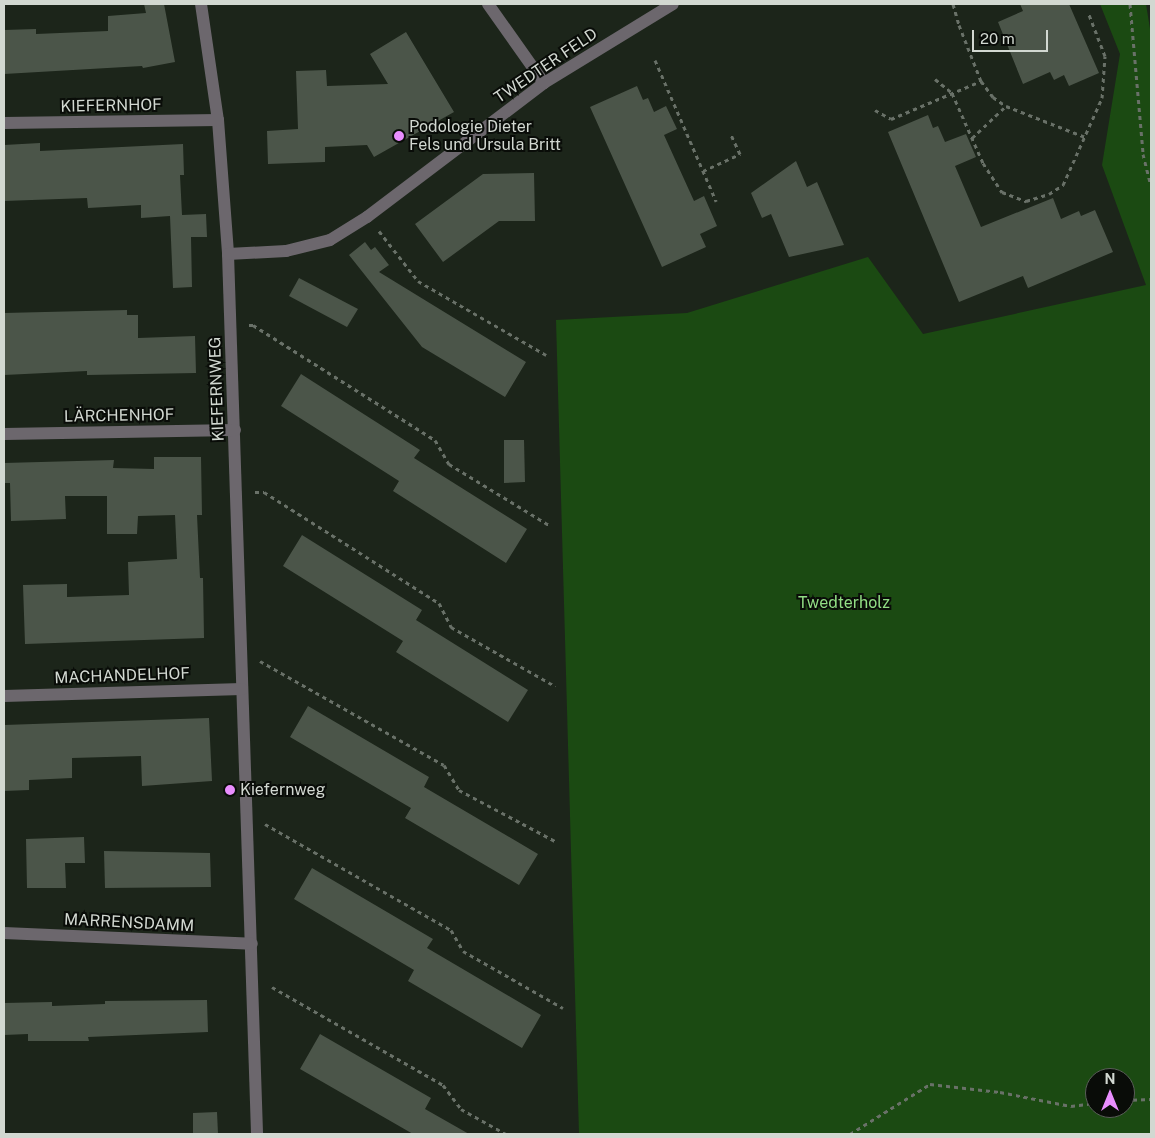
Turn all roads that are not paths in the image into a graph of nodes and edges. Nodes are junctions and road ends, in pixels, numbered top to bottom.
1 (201, 4) edge
2 (488, 4) edge
3 (673, 4) edge
4 (544, 83) junction
5 (218, 120) junction
6 (4, 123) edge
7 (228, 254) junction
8 (235, 430) junction
9 (4, 434) edge
10 (242, 688) junction
11 (4, 696) edge
12 (4, 932) edge
13 (252, 944) junction
14 (257, 1134) edge

1 - 5 street, KIEFERNWEG
2 - 4 street
3 - 4 street, TWEDTER FELD
4 - 7 street, TWEDTER FELD
5 - 6 street, KIEFERNHOF
5 - 7 street, KIEFERNWEG
7 - 8 street, KIEFERNWEG
8 - 9 street, LÄRCHENHOF
8 - 10 street, KIEFERNWEG
10 - 11 street, MACHANDELHOF
10 - 13 street, KIEFERNWEG
12 - 13 street, MARRENSDAMM
13 - 14 street, KIEFERNWEG

